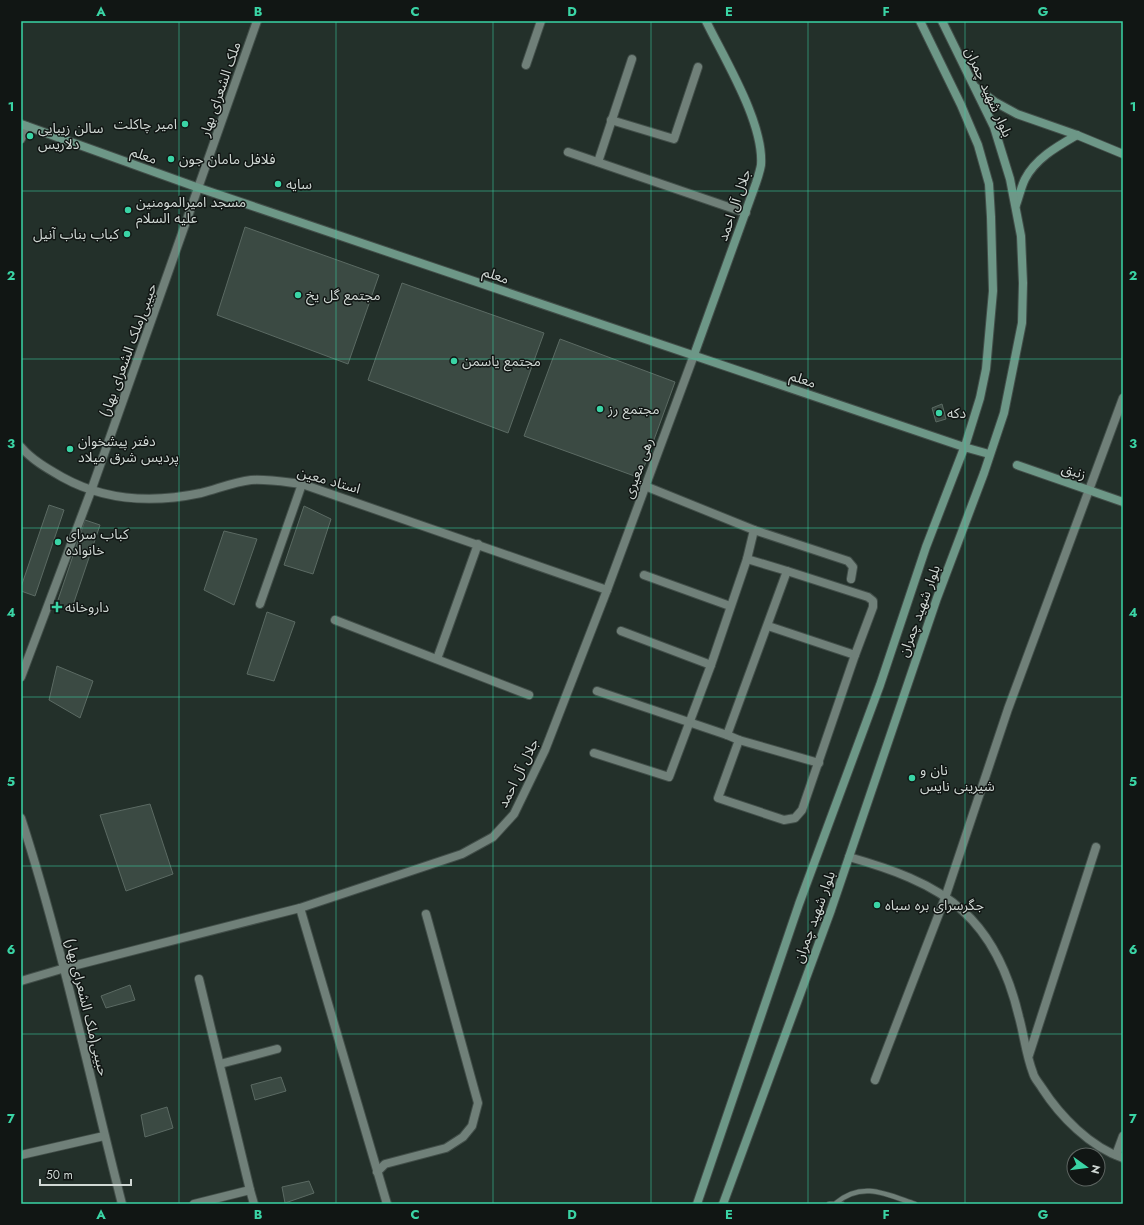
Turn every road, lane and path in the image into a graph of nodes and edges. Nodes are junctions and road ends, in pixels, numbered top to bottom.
1 (257, 21) edge
2 (541, 21) edge
3 (706, 21) edge
4 (920, 21) edge
5 (942, 21) edge
6 (632, 59) dead end
7 (526, 65) dead end
8 (698, 67) dead end
9 (974, 86) junction
10 (611, 120) junction
11 (24, 125) edge
12 (1077, 135) junction
13 (21, 139) edge
14 (568, 152) dead end
15 (1123, 154) edge
16 (598, 162) junction
17 (199, 188) junction
18 (1016, 207) junction
19 (746, 213) junction
20 (694, 355) junction
21 (1123, 398) edge
22 (21, 447) edge
23 (964, 447) junction
24 (989, 454) junction
25 (1017, 465) dead end
26 (302, 484) junction
27 (645, 486) junction
28 (1088, 490) junction
29 (91, 491) junction
30 (1123, 502) edge
31 (754, 530) junction
32 (478, 544) junction
33 (746, 559) junction
34 (787, 571) junction
35 (644, 574) dead end
36 (851, 579) dead end
37 (607, 590) junction
38 (260, 604) dead end
39 (730, 606) junction
40 (335, 620) dead end
41 (768, 626) junction
42 (621, 631) dead end
43 (854, 655) junction
44 (437, 659) junction
45 (710, 664) junction
46 (21, 677) edge
47 (598, 691) dead end
48 (529, 695) dead end
49 (690, 721) junction
50 (727, 735) junction
51 (739, 740) junction
52 (594, 753) dead end
53 (819, 763) junction
54 (21, 818) edge
55 (1096, 847) dead end
56 (849, 857) junction
57 (945, 898) junction
58 (300, 908) junction
59 (426, 914) dead end
60 (65, 968) junction
61 (199, 978) dead end
62 (21, 981) edge
63 (277, 1049) dead end
64 (1028, 1056) junction
65 (220, 1064) junction
66 (874, 1080) dead end
67 (104, 1136) junction
68 (1123, 1136) edge
69 (21, 1155) edge
70 (1119, 1157) edge
71 (377, 1172) junction
72 (250, 1190) junction
73 (836, 1203) junction
74 (122, 1204) edge
75 (194, 1204) edge
76 (254, 1204) edge
77 (387, 1204) edge
78 (697, 1204) edge
79 (723, 1204) edge
80 (829, 1204) edge
81 (842, 1204) edge
82 (915, 1204) edge

1 - 17 street, ملک الشعرای بهار
2 - 7 street
3 - 19 main road, جلال آل احمد
4 - 23 main road, بلوار شهید چمران
5 - 9 main road, بلوار شهید چمران
6 - 10 street
8 - 10 street
9 - 12 main road
9 - 18 main road, بلوار شهید چمران
10 - 16 street
11 - 13 street
11 - 17 main road, معلم
12 - 15 main road
12 - 18 main road
14 - 16 street
16 - 19 street
17 - 20 main road, معلم
17 - 29 street, حبیبی(ملک الشعرای بهار)
18 - 24 main road, بلوار شهید چمران
19 - 20 main road, جلال آل احمد
20 - 23 main road, معلم
20 - 27 street, رهی معیری
21 - 28 street
22 - 29 street, استاد معین
23 - 24 main road, معلم
23 - 78 main road, بلوار شهید چمران
24 - 56 main road, بلوار شهید چمران
25 - 28 main road, زنبق
26 - 29 street, استاد معین
26 - 32 street, استاد معین
26 - 38 street
27 - 31 street
27 - 37 street, رهی معیری
28 - 30 main road, زنبق
28 - 57 street
29 - 46 street, حبیبی(ملک الشعرای بهار)
31 - 33 street
31 - 36 street
32 - 37 street, استاد معین
32 - 44 street
33 - 34 street
33 - 39 street
34 - 41 street
34 - 43 street
35 - 39 street
37 - 58 street, جلال آل احمد
39 - 45 street
40 - 44 street
41 - 43 street
41 - 50 street
42 - 45 street
43 - 53 street
44 - 48 street
45 - 49 street
47 - 49 street
49 - 50 street
49 - 52 street
50 - 51 street
51 - 53 street
51 - 53 street
54 - 60 street, حبیبی(ملک الشعرای بهار)
55 - 64 street
56 - 57 street
56 - 79 main road, بلوار شهید چمران
57 - 64 street
57 - 66 street
58 - 60 street, جلال آل احمد
58 - 71 street
59 - 71 street
60 - 62 street, جلال آل احمد
60 - 67 street, حبیبی(ملک الشعرای بهار)
61 - 65 street
63 - 65 street
64 - 70 street
65 - 72 street
67 - 69 street
67 - 74 street, حبیبی(ملک الشعرای بهار)
68 - 70 street
71 - 77 street
72 - 75 street
72 - 76 street
73 - 80 lane
73 - 81 lane
73 - 82 lane

